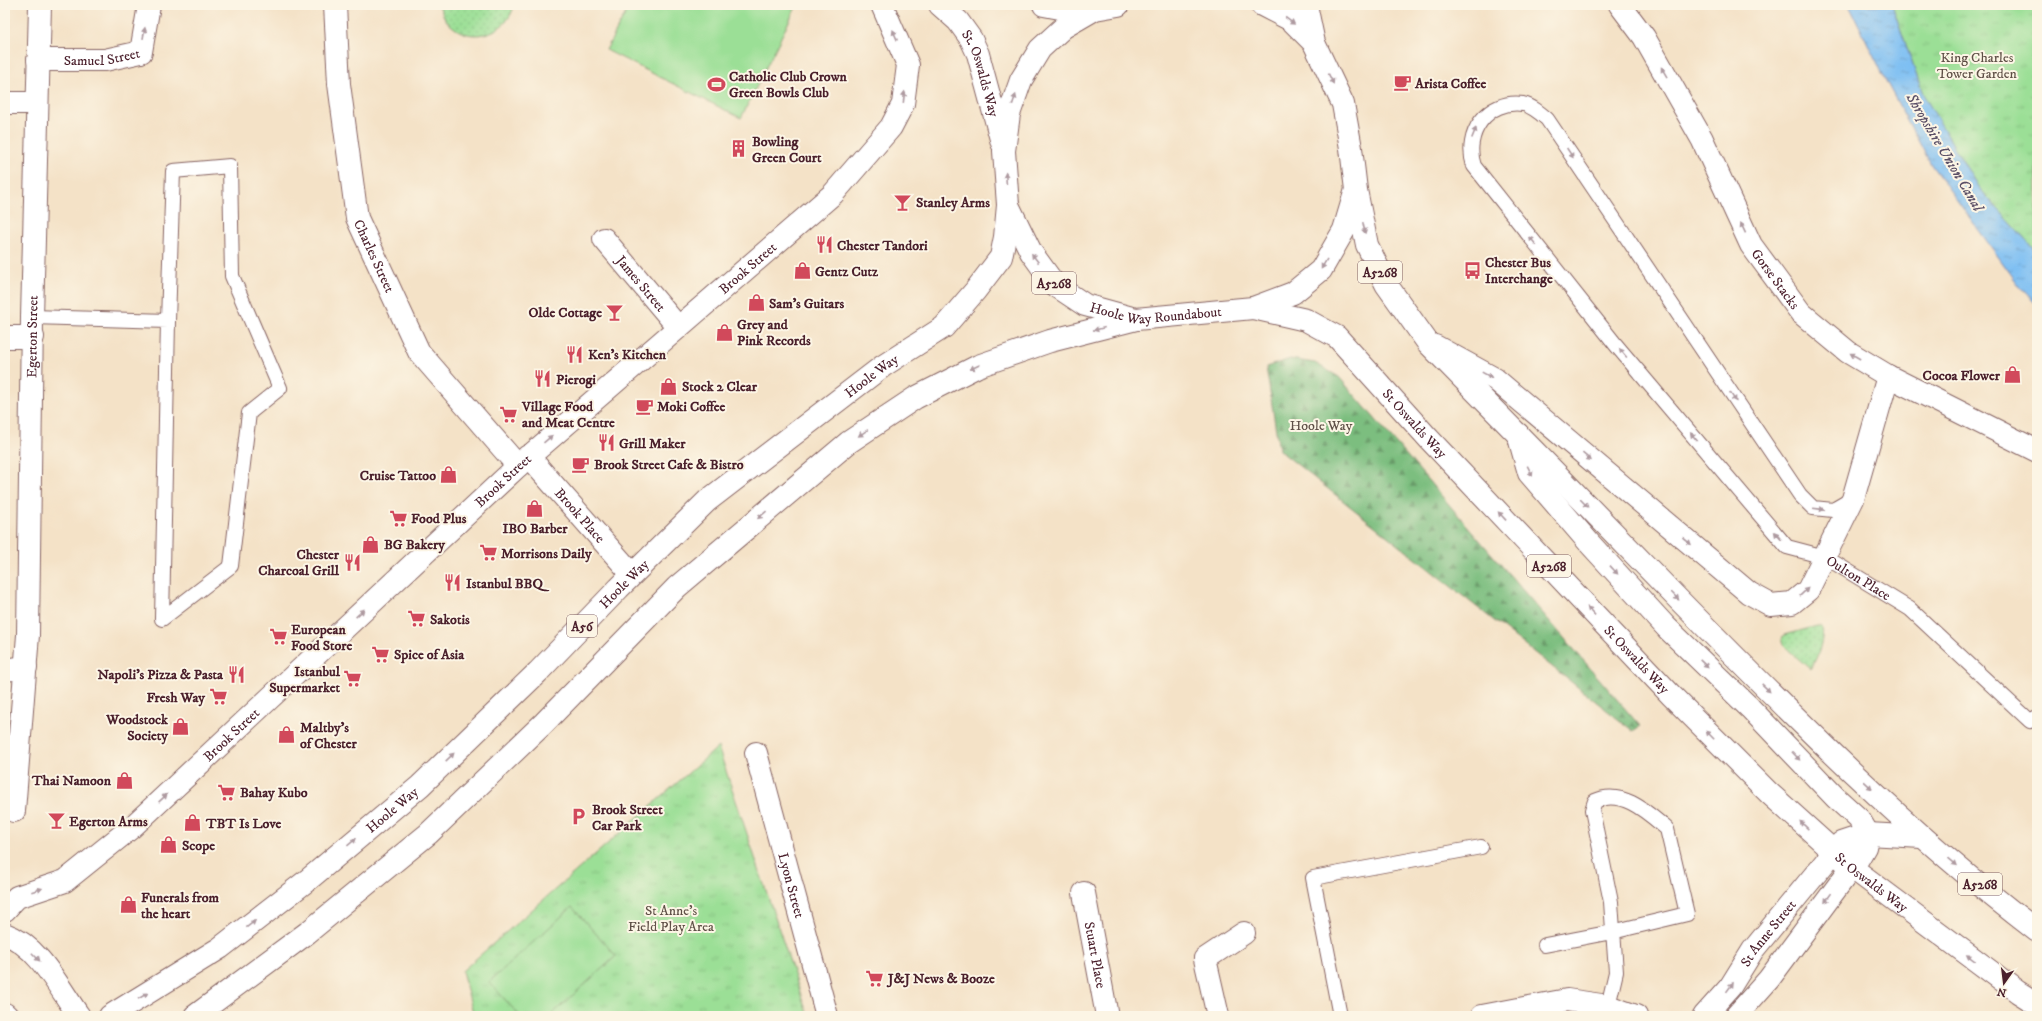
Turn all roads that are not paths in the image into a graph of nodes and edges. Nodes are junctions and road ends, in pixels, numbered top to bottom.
1 (40, 5) edge
2 (149, 5) edge
3 (335, 5) edge
4 (882, 5) edge
5 (940, 5) edge
6 (1044, 5) edge
7 (1118, 5) edge
8 (1262, 5) edge
9 (1306, 5) edge
10 (1620, 5) edge
11 (1095, 9) junction
12 (1314, 43) junction
13 (38, 60) junction
14 (5, 103) edge
15 (37, 103) junction
16 (1004, 151) junction
17 (1356, 190) junction
18 (1008, 205) junction
19 (604, 239) dead end
20 (1253, 308) junction
21 (1136, 319) junction
22 (168, 321) junction
23 (32, 327) junction
24 (678, 327) junction
25 (5, 337) edge
26 (1428, 343) junction
27 (1888, 376) junction
28 (1518, 434) junction
29 (2037, 451) edge
30 (523, 461) junction
31 (1853, 499) junction
32 (1825, 557) junction
33 (632, 574) junction
34 (15, 668) edge
35 (2037, 717) edge
36 (756, 753) dead end
37 (14, 811) dead end
38 (1868, 834) junction
39 (1922, 837) junction
40 (1481, 847) dead end
41 (1833, 851) junction
42 (1851, 867) junction
43 (1084, 893) dead end
44 (5, 910) edge
45 (2037, 931) edge
46 (1612, 932) junction
47 (1244, 933) dead end
48 (5, 934) edge
49 (1545, 945) dead end
50 (2037, 1004) edge
51 (1608, 1006) junction
52 (79, 1016) edge
53 (110, 1016) edge
54 (195, 1016) edge
55 (828, 1016) edge
56 (1107, 1016) edge
57 (1218, 1016) edge
58 (1340, 1016) edge
59 (1482, 1016) edge
60 (1636, 1016) edge
61 (1704, 1016) edge
62 (1736, 1016) edge

1 - 13 main road, Egerton Street
13 -> 2 main road, Samuel Street
3 - 30 main road, Charles Street
24 -> 4 main road, Brook Street
5 - 16 main road, St. Oswalds Way
6 - 11 main road
7 - 11 main road, Hoole Way Roundabout
8 -> 12 main road, Hoole Way Roundabout
9 - 12 main road
27 -> 10 main road, Gorse Stacks
16 -> 11 main road, Hoole Way Roundabout
12 -> 17 main road, Hoole Way Roundabout / A5268
13 - 15 main road, Egerton Street
14 - 15 main road
15 - 23 main road, Egerton Street
18 -> 16 main road, Hoole Way Roundabout
17 -> 20 main road, Hoole Way Roundabout / A5268
17 -> 26 main road, Hoole Way Roundabout / A5268
21 -> 18 main road, Hoole Way Roundabout / A5268
18 - 33 main road, Hoole Way / A56
19 - 24 main road, James Street
20 - 21 main road, Hoole Way Roundabout / A5268
41 -> 20 main road, St Oswalds Way / A5268
21 -> 54 main road
22 - 22 lane
22 - 23 lane
23 - 25 main road
23 - 34 main road, Egerton Street
30 -> 24 main road, Brook Street
26 - 28 main road, A5268
26 -> 32 main road
27 - 29 main road, Gorse Stacks
27 - 31 main road, Oulton Place
28 -> 38 main road
28 -> 39 main road, A5268
30 - 33 main road, Brook Place
44 -> 30 main road, Brook Street
31 - 32 main road, Oulton Place
32 -> 31 lane
32 - 35 lane, Oulton Place
53 -> 33 main road, Hoole Way / A56
34 - 37 main road, Egerton Street
36 - 55 main road, Lyon Street
38 - 39 main road
38 - 41 main road, St Anne Street
38 - 42 main road, St Anne Street
39 -> 45 main road, A5268
40 - 58 lane
41 - 42 main road, St Oswalds Way / A5268
61 -> 41 main road, St Anne Street
50 -> 42 main road, St Oswalds Way / A5268
42 -> 62 main road, St Anne Street
43 - 56 main road, Stuart Place
46 - 46 lane
46 - 49 lane
46 - 51 lane
47 - 57 main road
48 -> 52 main road
51 - 59 main road
51 - 60 main road

